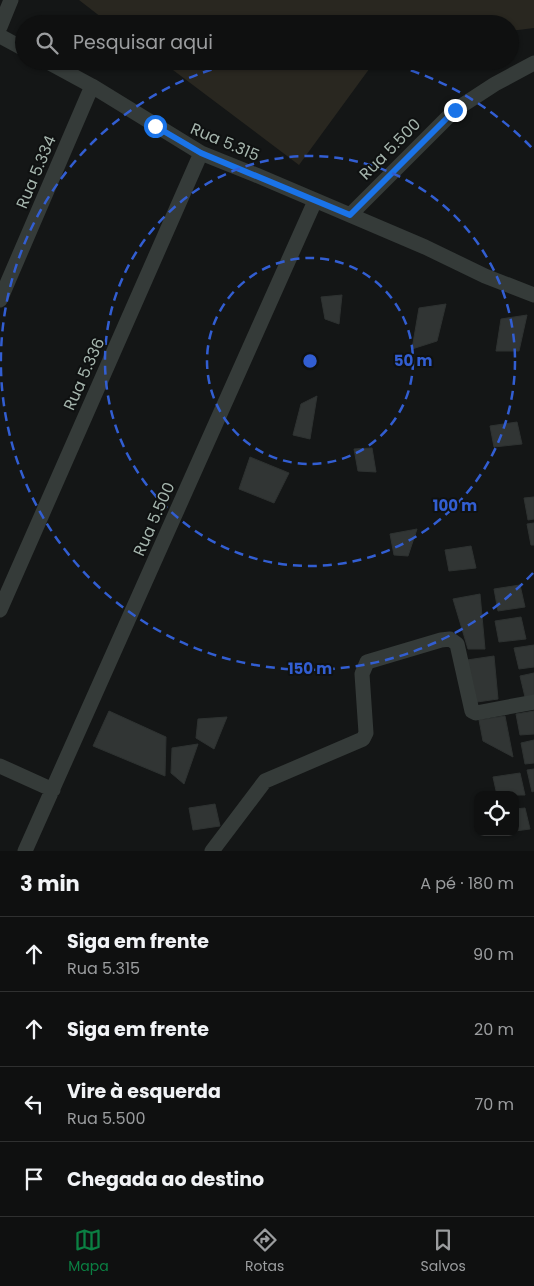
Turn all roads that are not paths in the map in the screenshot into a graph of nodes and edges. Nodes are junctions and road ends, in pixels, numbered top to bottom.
1 (11, 0) edge
2 (0, 27) edge
3 (0, 36) edge
4 (15, 44) edge
5 (534, 63) edge
6 (63, 70) edge
7 (92, 86) junction
8 (201, 153) junction
9 (315, 201) junction
10 (350, 215) junction
11 (5, 275) edge
12 (534, 295) edge
13 (0, 300) edge
14 (0, 610) edge
15 (534, 702) edge
16 (0, 766) edge
17 (53, 790) junction
18 (25, 851) edge
19 (212, 851) edge

1 - 2 street
3 - 4 street
5 - 10 street, Rua 5.500
6 - 7 street, Rua 5.315
7 - 8 street, Rua 5.315
7 - 11 street, Rua 5.334
8 - 9 street, Rua 5.315
8 - 14 street, Rua 5.336
9 - 10 street, Rua 5.315
9 - 17 street, Rua 5.500
10 - 12 street, Rua 5.315
11 - 13 street, Rua 5.334
15 - 19 street
16 - 17 street
17 - 18 street, Rua 5.500

